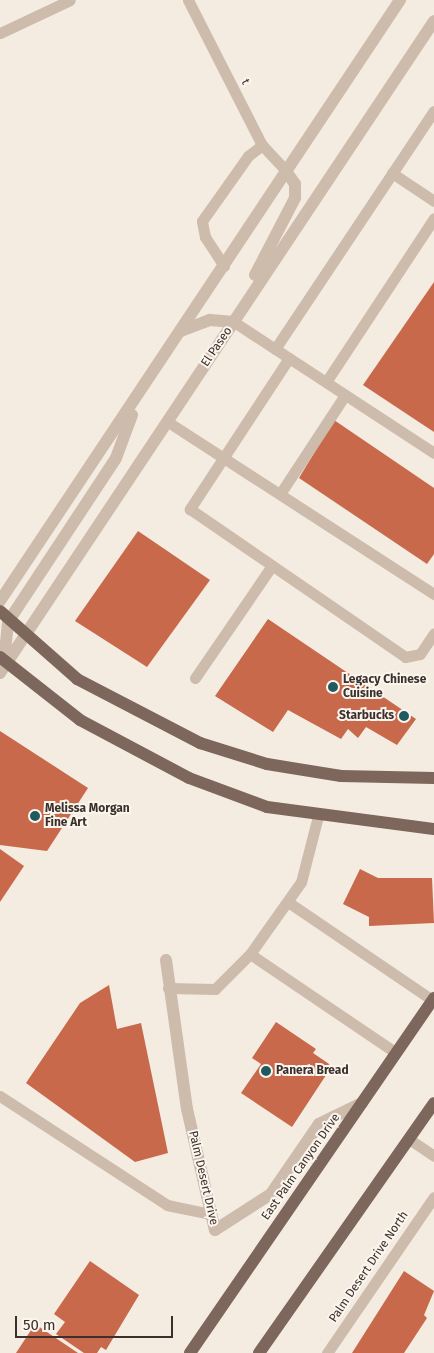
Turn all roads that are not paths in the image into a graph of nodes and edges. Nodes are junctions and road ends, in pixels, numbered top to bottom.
1 (70, 0) edge
2 (188, 0) edge
3 (400, 0) edge
4 (434, 21) edge
5 (0, 33) edge
6 (434, 110) edge
7 (262, 146) junction
8 (286, 171) junction
9 (392, 173) junction
10 (434, 200) edge
11 (434, 218) edge
12 (224, 266) junction
13 (237, 318) junction
14 (181, 331) junction
15 (275, 349) junction
16 (289, 358) junction
17 (326, 382) junction
18 (144, 387) junction
19 (345, 395) junction
20 (168, 422) junction
21 (434, 453) edge
22 (220, 456) junction
23 (280, 494) junction
24 (271, 567) junction
25 (434, 594) edge
26 (0, 601) edge
27 (0, 611) edge
28 (8, 622) junction
29 (434, 633) edge
30 (25, 636) junction
31 (2, 663) edge
32 (195, 678) dead end
33 (434, 778) edge
34 (318, 816) junction
35 (434, 829) edge
36 (288, 902) junction
37 (250, 954) junction
38 (166, 960) dead end
39 (168, 988) junction
40 (433, 999) edge
41 (396, 1053) junction
42 (0, 1096) edge
43 (434, 1102) edge
44 (362, 1103) junction
45 (409, 1139) junction
46 (434, 1156) edge
47 (434, 1197) edge
48 (211, 1214) junction
49 (190, 1353) edge
50 (259, 1353) edge
51 (327, 1353) edge

1 - 5 lane
2 - 7 lane, t
3 - 8 street
4 - 13 street, El Paseo
6 - 9 lane
7 - 8 lane, t
7 - 12 lane
8 - 12 street
8 - 13 street
9 - 10 lane
9 - 15 lane
11 - 17 lane
12 - 14 street
13 - 14 street
13 - 15 lane
13 - 20 street, El Paseo
14 - 18 street
15 - 16 lane
16 - 17 lane
16 - 22 lane
17 - 19 lane
18 - 26 street
18 - 28 street
19 - 21 lane
19 - 23 lane
20 - 22 lane
20 - 30 street, El Paseo
22 - 23 lane
22 - 24 lane
23 - 25 lane
24 - 29 lane
24 - 32 lane
27 - 28 main road
28 - 30 main road
28 - 31 street
30 - 31 street, El Paseo
30 - 33 main road
31 - 34 main road
34 - 35 main road
34 - 36 lane
36 - 37 lane
36 - 40 lane
37 - 39 lane
37 - 41 lane
38 - 39 street, Palm Desert Drive
39 - 48 street, Palm Desert Drive
40 - 41 main road, East Palm Canyon Drive
41 - 44 main road, East Palm Canyon Drive
42 - 48 lane
43 - 45 main road
44 - 48 street, Palm Desert Drive
44 - 49 main road, East Palm Canyon Drive
45 - 46 lane
45 - 50 main road
47 - 51 lane, Palm Desert Drive North

